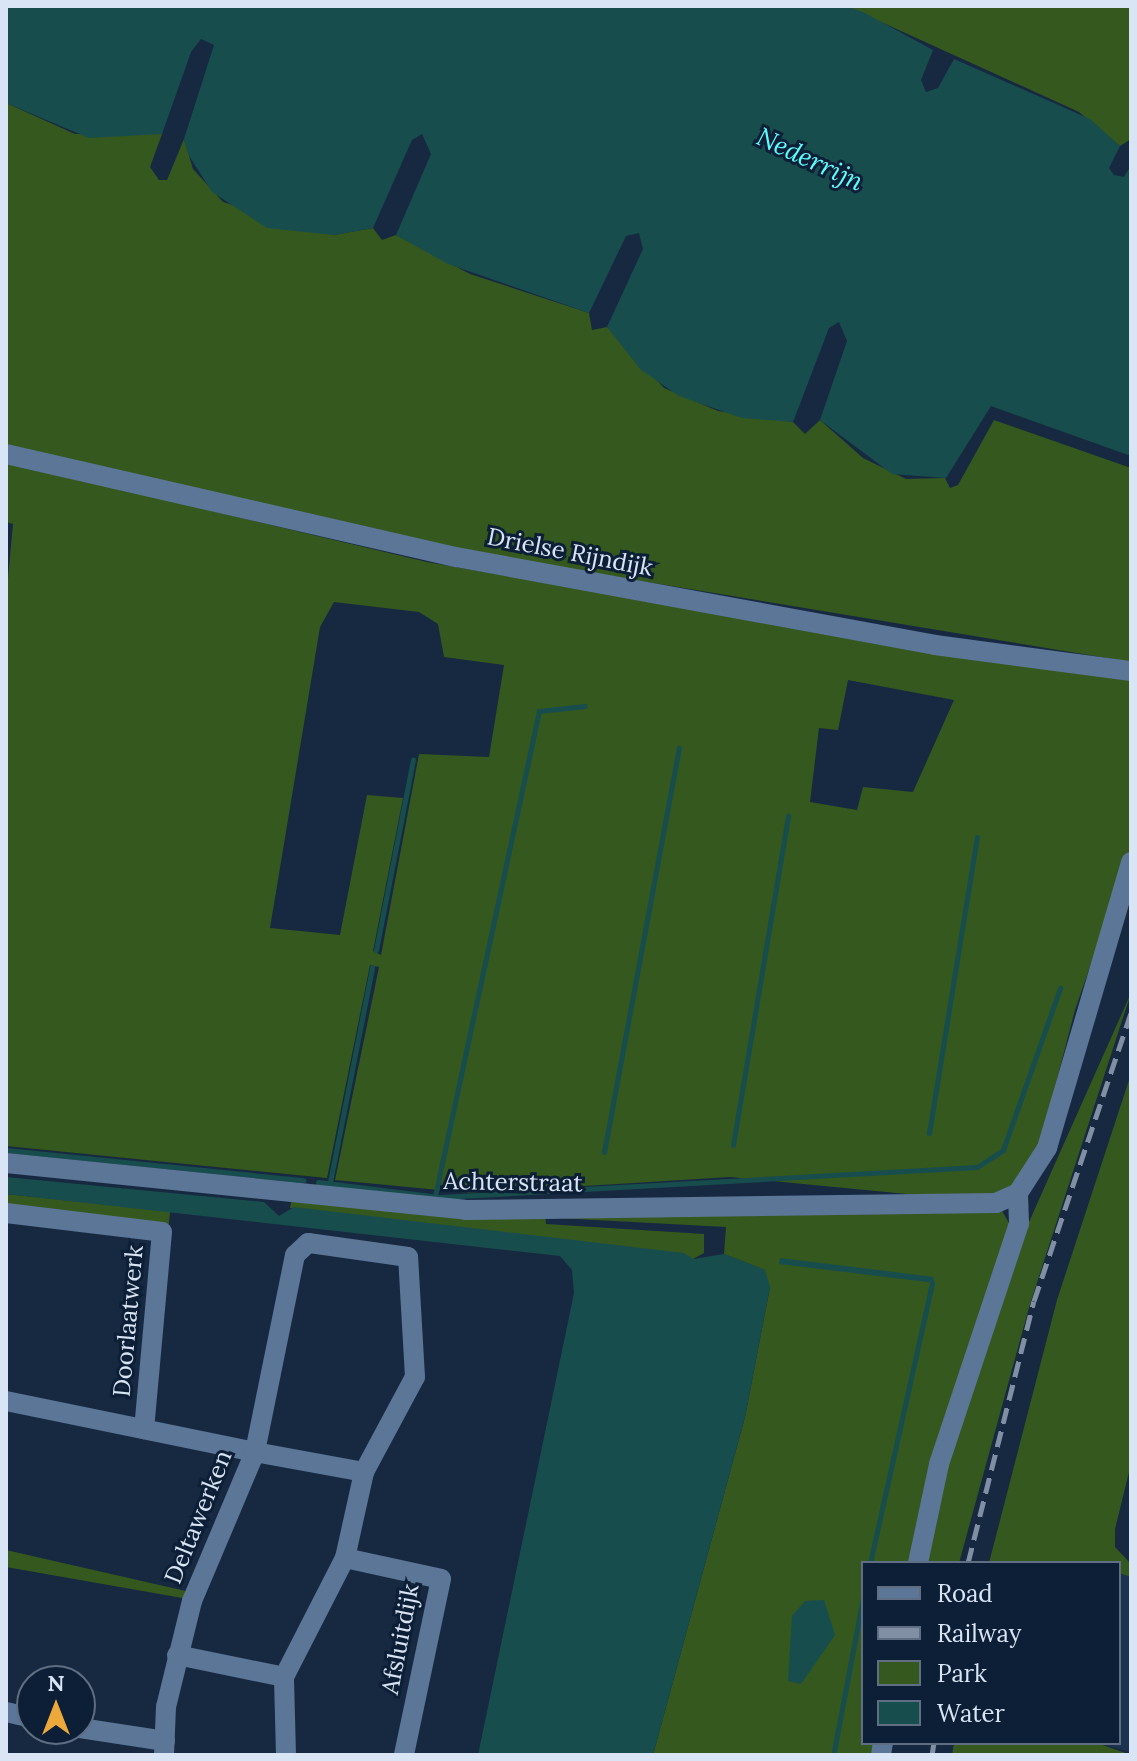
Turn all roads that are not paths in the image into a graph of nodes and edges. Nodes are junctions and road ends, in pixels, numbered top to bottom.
1 (6, 454) edge
2 (1131, 671) edge
3 (1131, 862) edge
4 (6, 1163) edge
5 (1018, 1193) junction
6 (6, 1213) edge
7 (6, 1401) edge
8 (144, 1429) junction
9 (255, 1452) junction
10 (364, 1472) junction
11 (345, 1558) junction
12 (918, 1561) edge
13 (177, 1655) junction
14 (284, 1677) junction
15 (96, 1732) edge
16 (164, 1748) edge
17 (286, 1755) edge
18 (404, 1755) edge

1 - 2 street, Drielse Rijndijk
3 - 5 street
4 - 5 street, Achterstraat
5 - 12 street
6 - 8 street, Doorlaatwerk
7 - 8 street, Deltawerken
8 - 9 street, Deltawerken
9 - 10 street
9 - 10 street
9 - 13 street, Deltawerken
10 - 11 street
11 - 14 street
11 - 18 street, Afsluitdijk
13 - 14 street
13 - 16 street, Deltawerken
14 - 17 street
15 - 16 street

